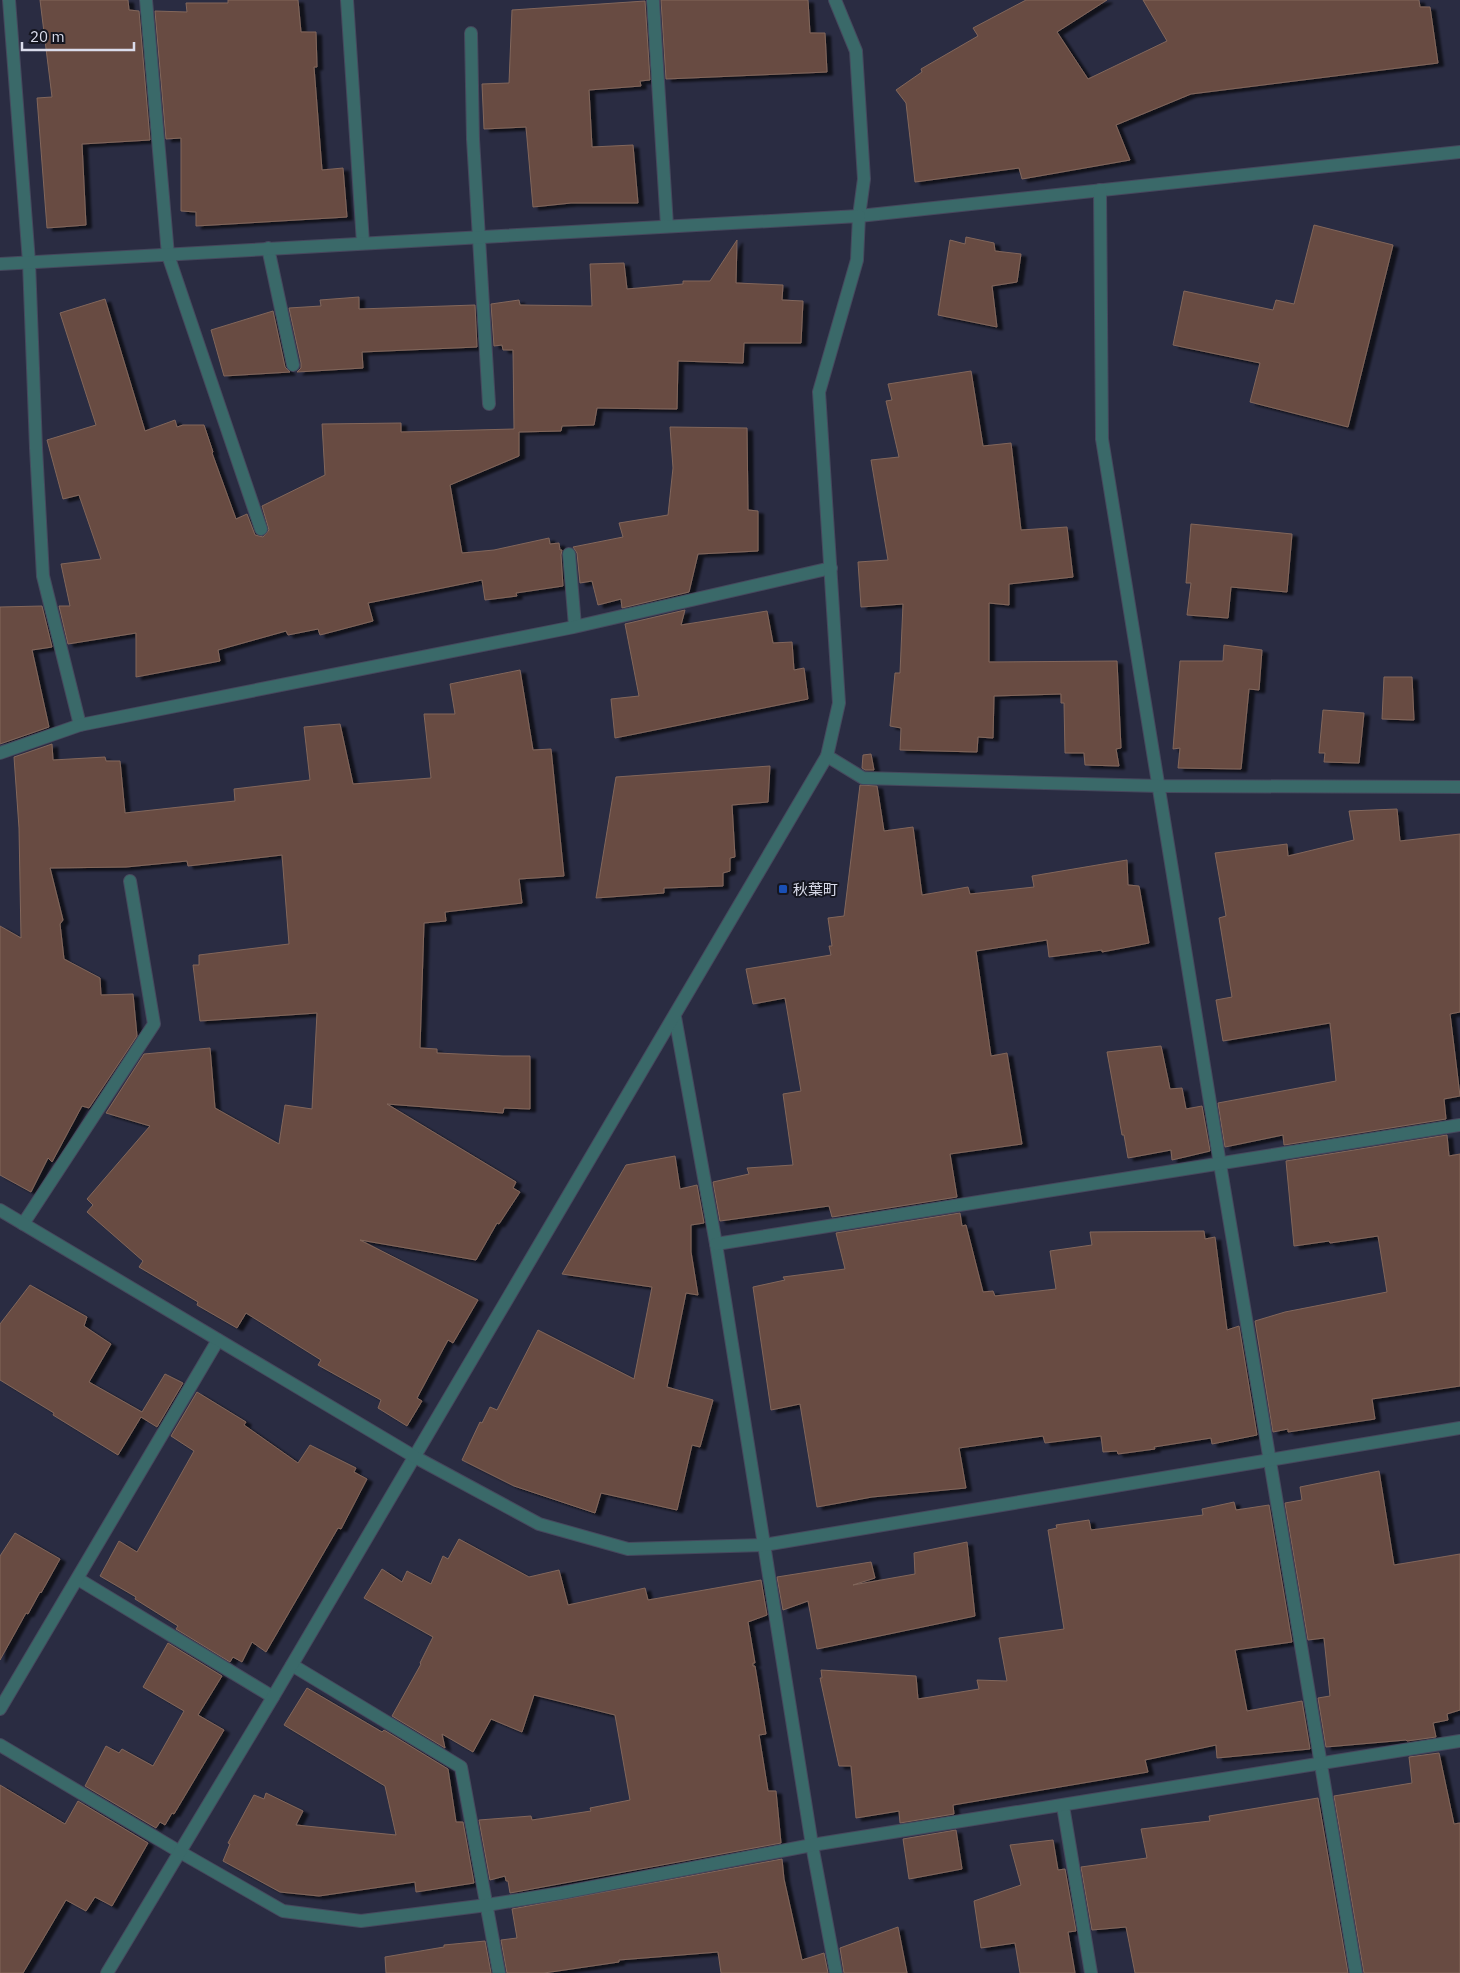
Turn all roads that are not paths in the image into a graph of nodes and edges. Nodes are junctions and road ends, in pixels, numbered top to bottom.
1 (9, 0) edge
2 (146, 0) edge
3 (347, 0) edge
4 (835, 0) edge
5 (653, 1) dead end
6 (471, 34) dead end
7 (1460, 152) edge
8 (1100, 190) junction
9 (859, 216) junction
10 (667, 226) junction
11 (479, 237) junction
12 (363, 243) junction
13 (268, 248) junction
14 (168, 254) junction
15 (28, 262) junction
16 (0, 264) edge
17 (293, 365) dead end
18 (489, 404) dead end
19 (260, 529) dead end
20 (569, 554) dead end
21 (831, 568) junction
22 (575, 626) junction
23 (80, 725) junction
24 (0, 753) edge
25 (827, 756) junction
26 (1159, 786) junction
27 (1460, 786) edge
28 (130, 881) dead end
29 (675, 1018) junction
30 (1460, 1125) edge
31 (1220, 1164) junction
32 (0, 1210) edge
33 (23, 1224) junction
34 (716, 1244) junction
35 (218, 1340) junction
36 (1460, 1428) edge
37 (415, 1457) junction
38 (1271, 1459) junction
39 (764, 1545) junction
40 (78, 1579) junction
41 (292, 1665) junction
42 (273, 1698) junction
43 (0, 1709) edge
44 (1460, 1742) edge
45 (0, 1745) edge
46 (1321, 1765) junction
47 (1063, 1806) junction
48 (812, 1845) junction
49 (180, 1852) junction
50 (487, 1905) junction
51 (108, 1973) edge
52 (499, 1973) edge
53 (836, 1973) edge
54 (1091, 1973) edge
55 (1356, 1973) edge

1 - 15 street
2 - 14 street
3 - 12 street
4 - 9 street
5 - 10 street
6 - 11 street
7 - 8 street
8 - 9 street
8 - 26 street
9 - 10 street
9 - 21 street
10 - 11 street
11 - 12 street
11 - 18 street
12 - 13 street
13 - 14 street
13 - 17 street
14 - 15 street
14 - 19 street
15 - 16 street
15 - 23 street
20 - 22 street
21 - 22 street
21 - 25 street
22 - 23 street
23 - 24 street
25 - 26 street
25 - 29 street
26 - 27 street
26 - 31 street
28 - 33 street
29 - 34 street
29 - 37 street
30 - 31 street
31 - 34 street
31 - 38 street
32 - 33 street
33 - 35 street
34 - 39 street
35 - 37 street
35 - 40 street
36 - 38 street
37 - 39 street
37 - 41 street
38 - 39 street
38 - 46 street
39 - 48 street
40 - 42 street
40 - 43 street
41 - 42 street
41 - 50 street
42 - 49 street
44 - 46 street
45 - 49 street
46 - 47 street
46 - 55 street
47 - 48 street
47 - 54 street
48 - 50 street
48 - 53 street
49 - 50 street
49 - 51 street
50 - 52 street

